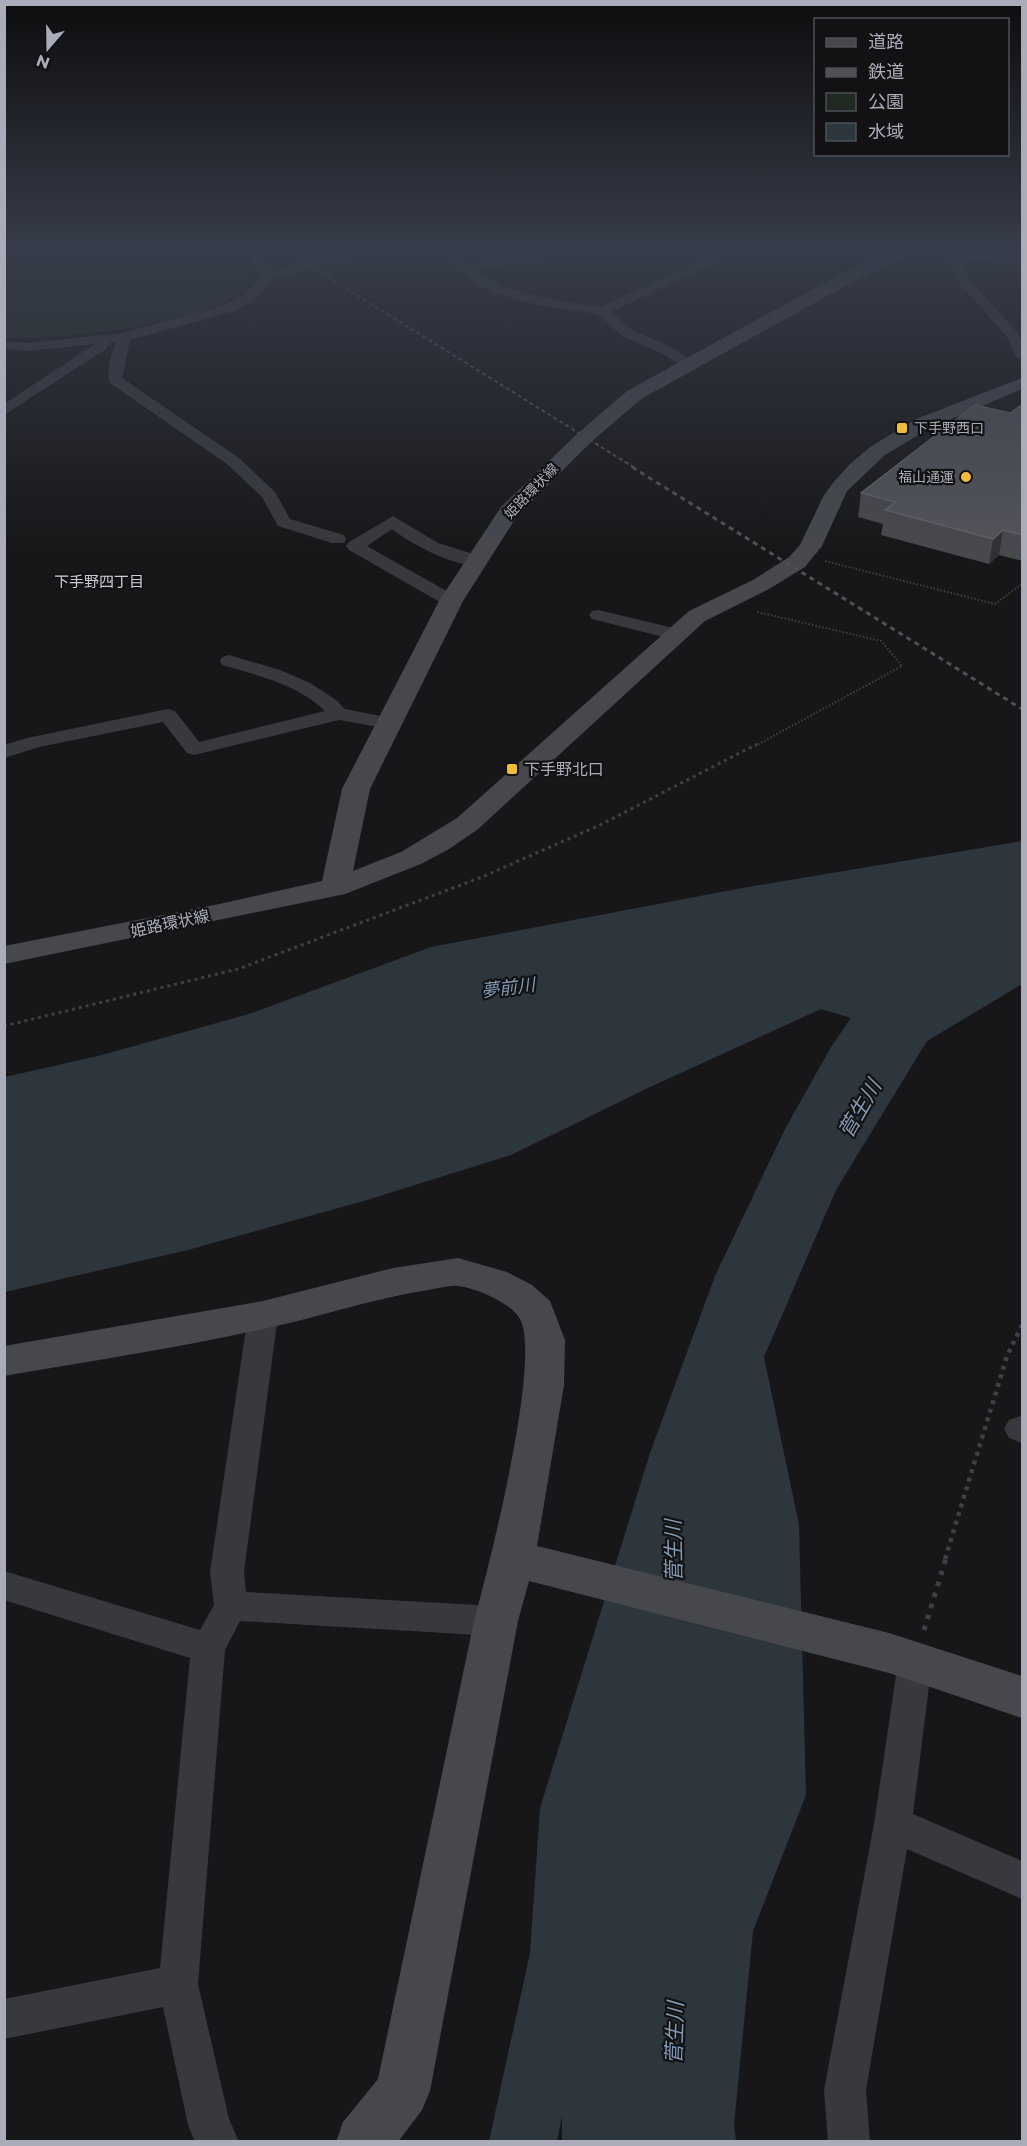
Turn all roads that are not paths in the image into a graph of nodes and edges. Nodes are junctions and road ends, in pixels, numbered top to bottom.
1 (93, 351) edge
2 (120, 351) edge
3 (668, 351) edge
4 (713, 351) edge
5 (688, 365) junction
6 (1023, 383) edge
7 (21, 397) junction
8 (4, 398) edge
9 (4, 411) edge
10 (338, 539) dead end
11 (477, 561) junction
12 (451, 602) junction
13 (598, 615) dead end
14 (675, 634) junction
15 (229, 661) dead end
16 (339, 714) junction
17 (389, 723) junction
18 (4, 752) edge
19 (336, 888) junction
20 (4, 955) edge
21 (263, 1315) junction
22 (4, 1361) edge
23 (527, 1562) junction
24 (4, 1585) edge
25 (231, 1606) junction
26 (496, 1622) junction
27 (208, 1648) junction
28 (902, 1658) junction
29 (1021, 1690) edge
30 (893, 1824) junction
31 (1023, 1880) edge
32 (178, 1984) junction
33 (4, 2019) edge
34 (218, 2142) edge
35 (363, 2142) edge
36 (849, 2142) edge

1 - 7 street
2 - 10 street
3 - 5 street
4 - 5 street, 姫路環状線
5 - 11 street, 姫路環状線
6 - 14 street, 姫路環状線
7 - 8 street
7 - 9 street
11 - 12 street, 姫路環状線
11 - 12 street
12 - 17 street, 姫路環状線
13 - 14 street
14 - 19 street, 姫路環状線
15 - 16 street
16 - 17 street
16 - 18 street
17 - 19 street, 姫路環状線
19 - 20 street, 姫路環状線
21 - 22 street
21 - 23 street
21 - 25 street
23 - 26 street
23 - 28 street
24 - 27 street
25 - 26 street
25 - 27 street
26 - 35 street
27 - 32 street
28 - 29 street
28 - 30 street
30 - 31 street
30 - 36 street
32 - 33 street
32 - 34 street

